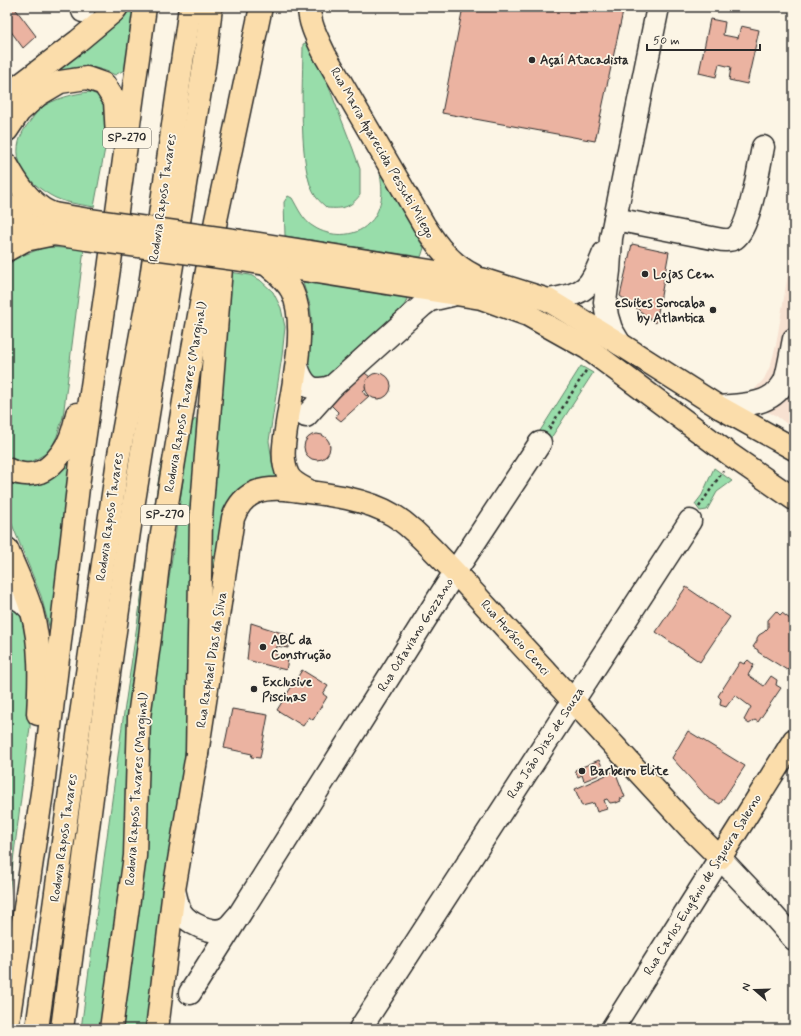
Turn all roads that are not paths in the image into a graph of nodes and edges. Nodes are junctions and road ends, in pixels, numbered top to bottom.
1 (117, 7) edge
2 (145, 7) edge
3 (190, 7) edge
4 (211, 7) edge
5 (216, 7) edge
6 (261, 7) edge
7 (309, 7) edge
8 (658, 7) edge
9 (204, 60) junction
10 (7, 95) edge
11 (7, 130) edge
12 (232, 146) junction
13 (763, 147) dead end
14 (7, 164) edge
15 (7, 206) edge
16 (7, 224) edge
17 (56, 225) junction
18 (613, 228) junction
19 (7, 250) edge
20 (238, 250) junction
21 (264, 262) junction
22 (325, 264) junction
23 (109, 269) junction
24 (482, 279) junction
25 (452, 294) junction
26 (548, 300) junction
27 (103, 310) junction
28 (794, 339) edge
29 (620, 344) junction
30 (297, 366) junction
31 (719, 407) junction
32 (540, 443) road end
33 (794, 449) edge
34 (7, 469) edge
35 (310, 492) junction
36 (794, 499) edge
37 (690, 521) road end
38 (7, 548) edge
39 (455, 572) junction
40 (7, 595) edge
41 (32, 610) junction
42 (574, 702) junction
43 (794, 740) edge
44 (197, 754) junction
45 (739, 827) junction
46 (691, 829) junction
47 (720, 858) junction
48 (174, 890) junction
49 (238, 916) junction
50 (20, 935) junction
51 (794, 939) edge
52 (190, 993) dead end
53 (7, 1029) edge
54 (37, 1029) edge
55 (62, 1029) edge
56 (111, 1029) edge
57 (157, 1029) edge
58 (360, 1029) edge
59 (612, 1029) edge

1 - 10 main road
2 - 23 main road, SP-270
3 - 54 main road, Rodovia Raposo Tavares / SP-270
4 - 9 main road, Rodovia Raposo Tavares / SP-270
5 - 9 main road
6 - 12 main road, Rodovia Raposo Tavares (Marginal) / SP-270
7 - 24 main road, Rua Maria Aparecida Pessuti Milego
8 - 18 street
9 - 55 main road, Rodovia Raposo Tavares / SP-270
11 - 23 main road
12 - 44 main road
12 - 56 main road, Rodovia Raposo Tavares (Marginal) / SP-270
13 - 18 street
14 - 17 main road
15 - 17 main road
16 - 17 main road
17 - 19 main road
17 - 20 main road, bridge
18 - 26 street
18 - 29 street
20 - 21 main road
20 - 22 main road
21 - 22 main road
21 - 30 main road
22 - 24 main road
22 - 25 main road
23 - 27 main road, SP-270
24 - 26 main road
25 - 30 street
25 - 36 main road
26 - 29 main road
27 - 34 main road
27 - 50 main road, SP-270
28 - 31 street
29 - 31 main road
30 - 35 main road
31 - 33 main road
32 - 39 street, Rua Octaviano Gozzano
35 - 39 main road, Rua Horácio Cenci
35 - 44 main road, Rua Raphael Dias da Silva
37 - 42 street, Rua João Dias de Souza
38 - 41 main road
39 - 42 main road, Rua Horácio Cenci
39 - 49 street, Rua Octaviano Gozzano
40 - 41 street
41 - 50 main road, SP-270
42 - 46 main road, Rua Horácio Cenci
42 - 58 street, Rua João Dias de Souza
43 - 45 main road, Rua Carlos Eugênio de Siqueira Salerno
44 - 48 main road, Rua Raphael Dias da Silva
45 - 46 main road, Rua Horácio Cenci
45 - 47 main road, Rua Carlos Eugênio de Siqueira Salerno
46 - 47 main road, Rua Horácio Cenci
47 - 51 street, Rua Horácio Cenci
47 - 59 street, Rua Carlos Eugênio de Siqueira Salerno
48 - 49 street, Rua Octaviano Gozzano
48 - 57 main road, Rua Raphael Dias da Silva
49 - 52 street, Rua Octaviano Gozzano
50 - 53 main road, SP-270

